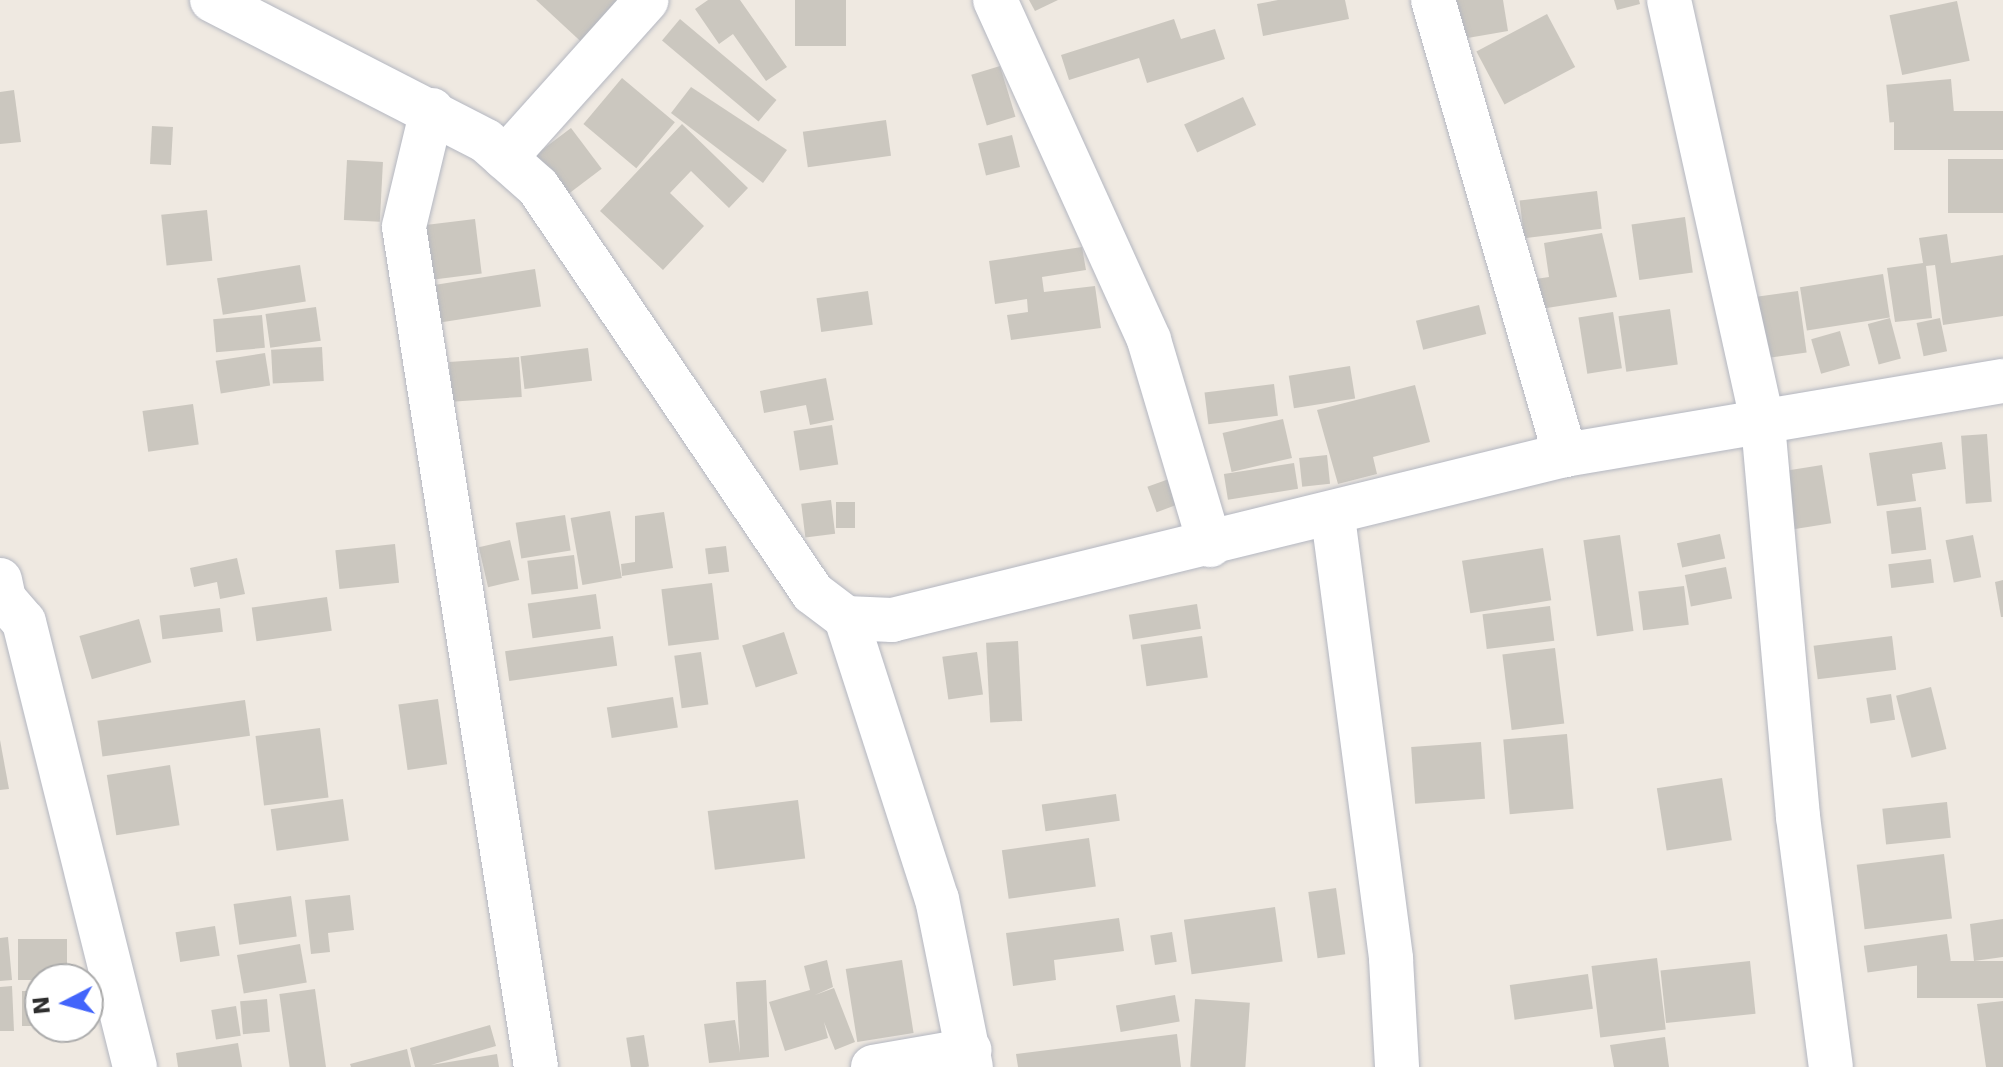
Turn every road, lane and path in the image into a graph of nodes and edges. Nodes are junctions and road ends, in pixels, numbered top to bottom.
1 (212, 0) edge
2 (647, 0) edge
3 (995, 0) edge
4 (1433, 0) edge
5 (1669, 0) edge
6 (432, 110) junction
7 (505, 158) junction
8 (2003, 381) edge
9 (1763, 424) junction
10 (1565, 455) junction
11 (1333, 517) junction
12 (1210, 545) junction
13 (0, 580) edge
14 (846, 618) junction
15 (12, 625) edge
16 (970, 1058) edge
17 (135, 1067) edge
18 (536, 1067) edge
19 (873, 1067) edge
20 (1397, 1067) edge
21 (1831, 1067) edge

1 - 6 street
2 - 7 street
3 - 12 street
4 - 10 street
5 - 9 street
6 - 7 street
6 - 18 street
7 - 14 street
8 - 9 street
9 - 10 street
9 - 21 street
10 - 11 street
11 - 12 street
11 - 20 street
12 - 14 street
13 - 15 street
14 - 16 street
15 - 17 street
16 - 19 street

